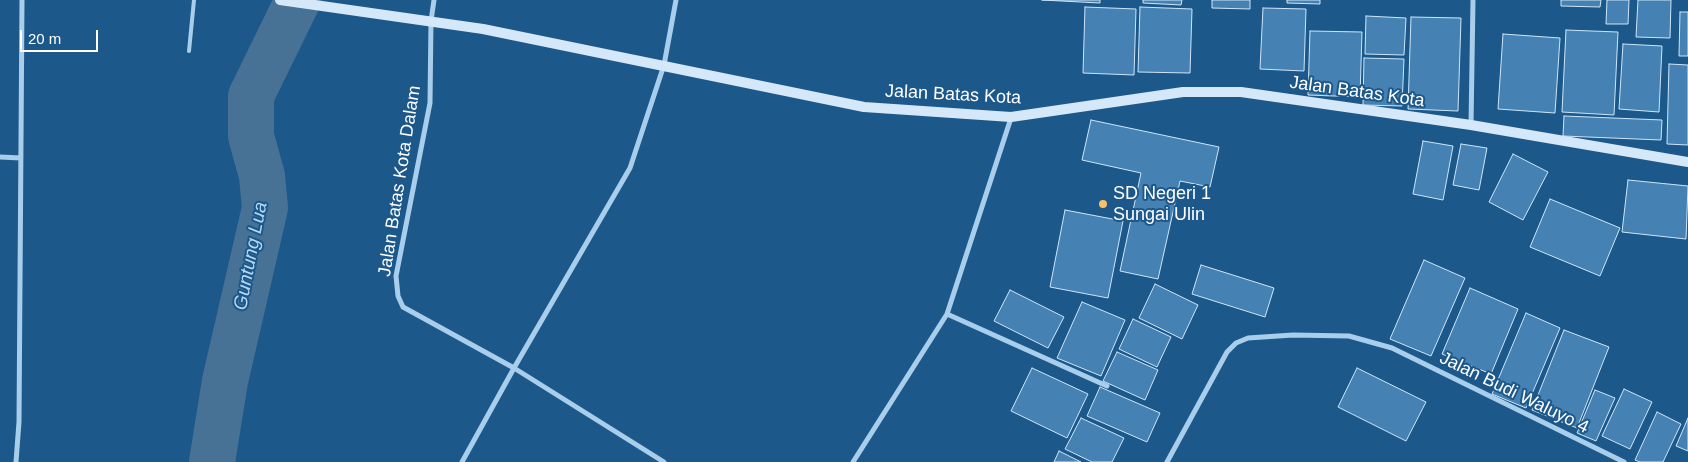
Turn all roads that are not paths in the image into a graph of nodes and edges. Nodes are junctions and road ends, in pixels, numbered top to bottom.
1 (22, 0) edge
2 (194, 0) edge
3 (284, 0) edge
4 (434, 0) edge
5 (676, 0) edge
6 (1473, 0) edge
7 (431, 21) junction
8 (189, 51) dead end
9 (664, 65) junction
10 (1011, 117) junction
11 (1472, 125) junction
12 (0, 157) edge
13 (21, 158) junction
14 (1688, 162) edge
15 (947, 314) junction
16 (514, 368) junction
17 (1108, 386) dead end
18 (16, 462) edge
19 (462, 462) edge
20 (664, 462) edge
21 (853, 462) edge
22 (1167, 462) edge
23 (1624, 462) edge

1 - 13 street
2 - 8 lane
3 - 7 street, Jalan Batas Kota
4 - 7 street, Jalan Batas Kota Dalam
5 - 9 street
6 - 11 street
7 - 9 street, Jalan Batas Kota
7 - 16 street, Jalan Batas Kota Dalam
9 - 10 street, Jalan Batas Kota
9 - 16 street
10 - 11 street, Jalan Batas Kota
10 - 15 street
11 - 14 street, Jalan Batas Kota
12 - 13 street
13 - 18 street
15 - 17 street
15 - 21 street
16 - 19 street
16 - 20 street, Jalan Batas Kota Dalam
22 - 23 street, Jalan Budi Waluyo 4

